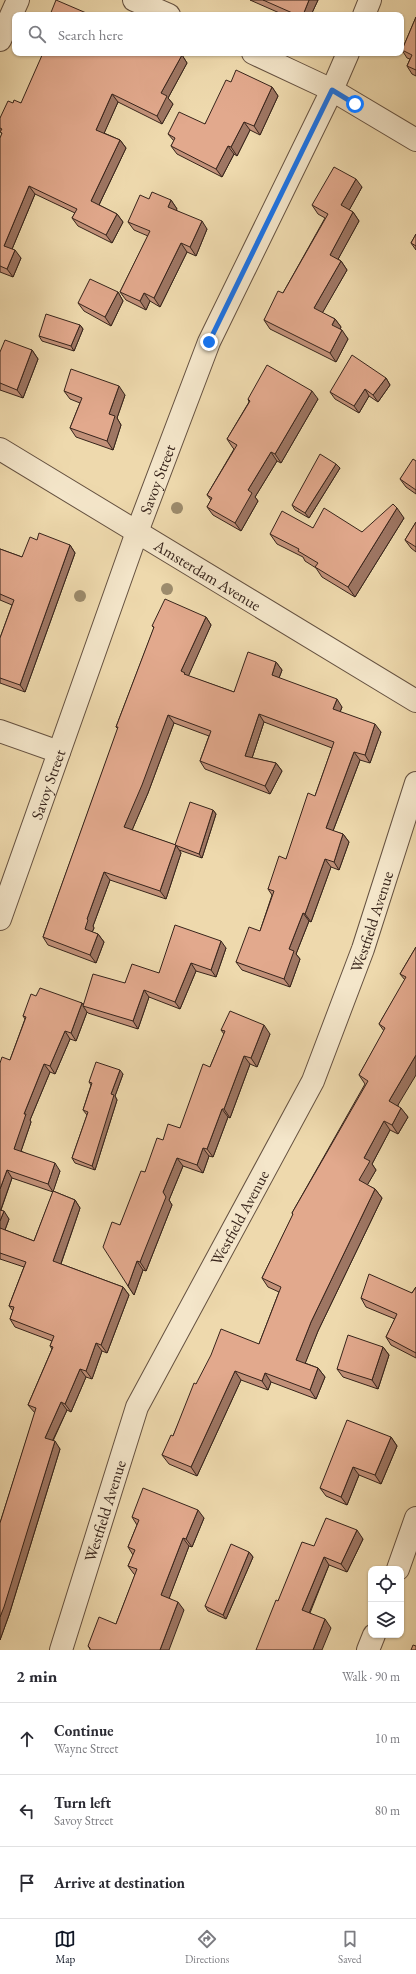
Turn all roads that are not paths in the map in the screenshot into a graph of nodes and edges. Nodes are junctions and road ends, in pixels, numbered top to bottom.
1 (18, 0) edge
2 (134, 0) edge
3 (370, 0) edge
4 (13, 12) edge
5 (162, 12) edge
6 (365, 12) edge
7 (12, 13) edge
8 (0, 40) edge
9 (259, 56) edge
10 (347, 56) edge
11 (332, 90) junction
12 (416, 140) edge
13 (0, 449) edge
14 (137, 532) junction
15 (416, 701) edge
16 (0, 731) edge
17 (58, 752) junction
18 (416, 783) edge
19 (0, 919) edge
20 (416, 1518) edge
21 (399, 1566) edge
22 (373, 1638) edge
23 (61, 1650) edge
24 (368, 1650) edge

1 - 4 street
2 - 5 street
3 - 6 street
7 - 8 street
9 - 11 street
10 - 11 street, Savoy Street
11 - 12 street
11 - 14 street, Savoy Street
13 - 14 street, Amsterdam Avenue
14 - 15 street, Amsterdam Avenue
14 - 17 street, Savoy Street
16 - 17 street
17 - 19 street, Savoy Street
18 - 23 street, Westfield Avenue
20 - 21 street
22 - 24 street

